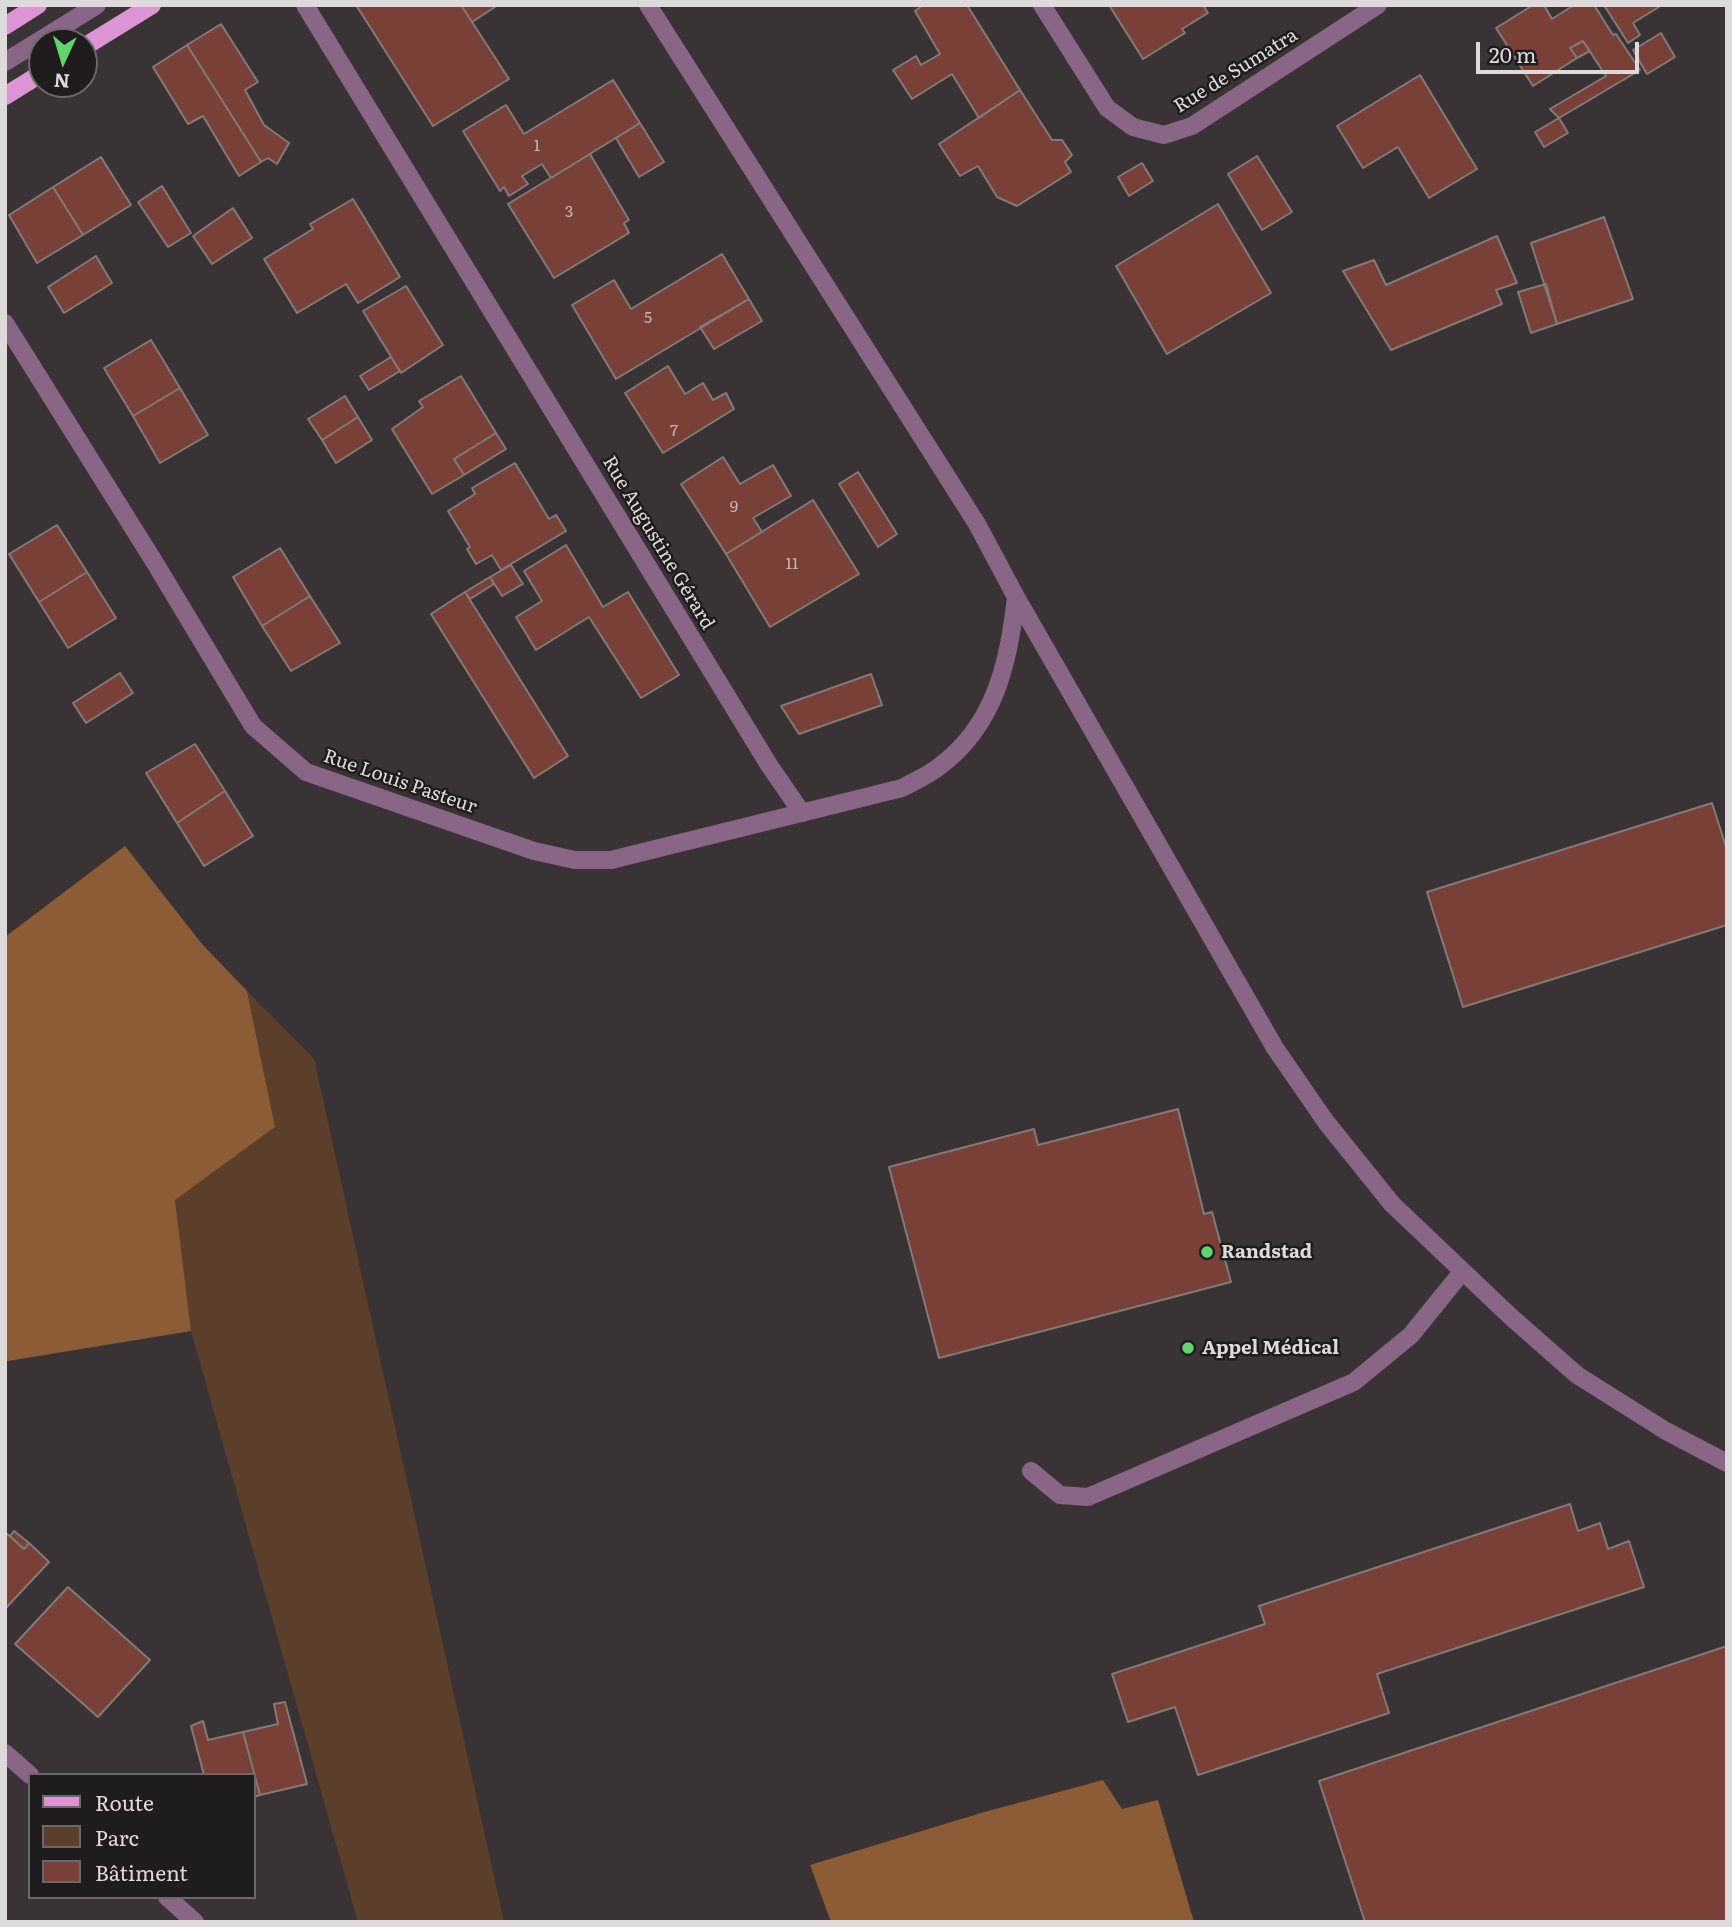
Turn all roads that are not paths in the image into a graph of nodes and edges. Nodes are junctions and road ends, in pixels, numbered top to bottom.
1 (38, 5) edge
2 (97, 5) edge
3 (152, 5) edge
4 (304, 5) edge
5 (648, 5) edge
6 (1042, 5) edge
7 (1378, 5) edge
8 (5, 26) edge
9 (98, 38) edge
10 (5, 62) edge
11 (28, 82) edge
12 (5, 96) edge
13 (5, 323) edge
14 (1016, 597) junction
15 (802, 813) junction
16 (1462, 1272) junction
17 (1727, 1463) edge
18 (1031, 1471) dead end
19 (5, 1753) edge
20 (28, 1773) edge
21 (169, 1899) edge
22 (195, 1922) edge

1 - 8 main road
2 - 10 street
3 - 9 main road
4 - 15 street, Rue Augustine Gérard
5 - 14 street
6 - 7 street, Rue de Sumatra
11 - 12 main road
13 - 15 street, Rue Louis Pasteur
14 - 15 street
14 - 16 street
16 - 17 street
16 - 18 street
19 - 20 street
21 - 22 street

